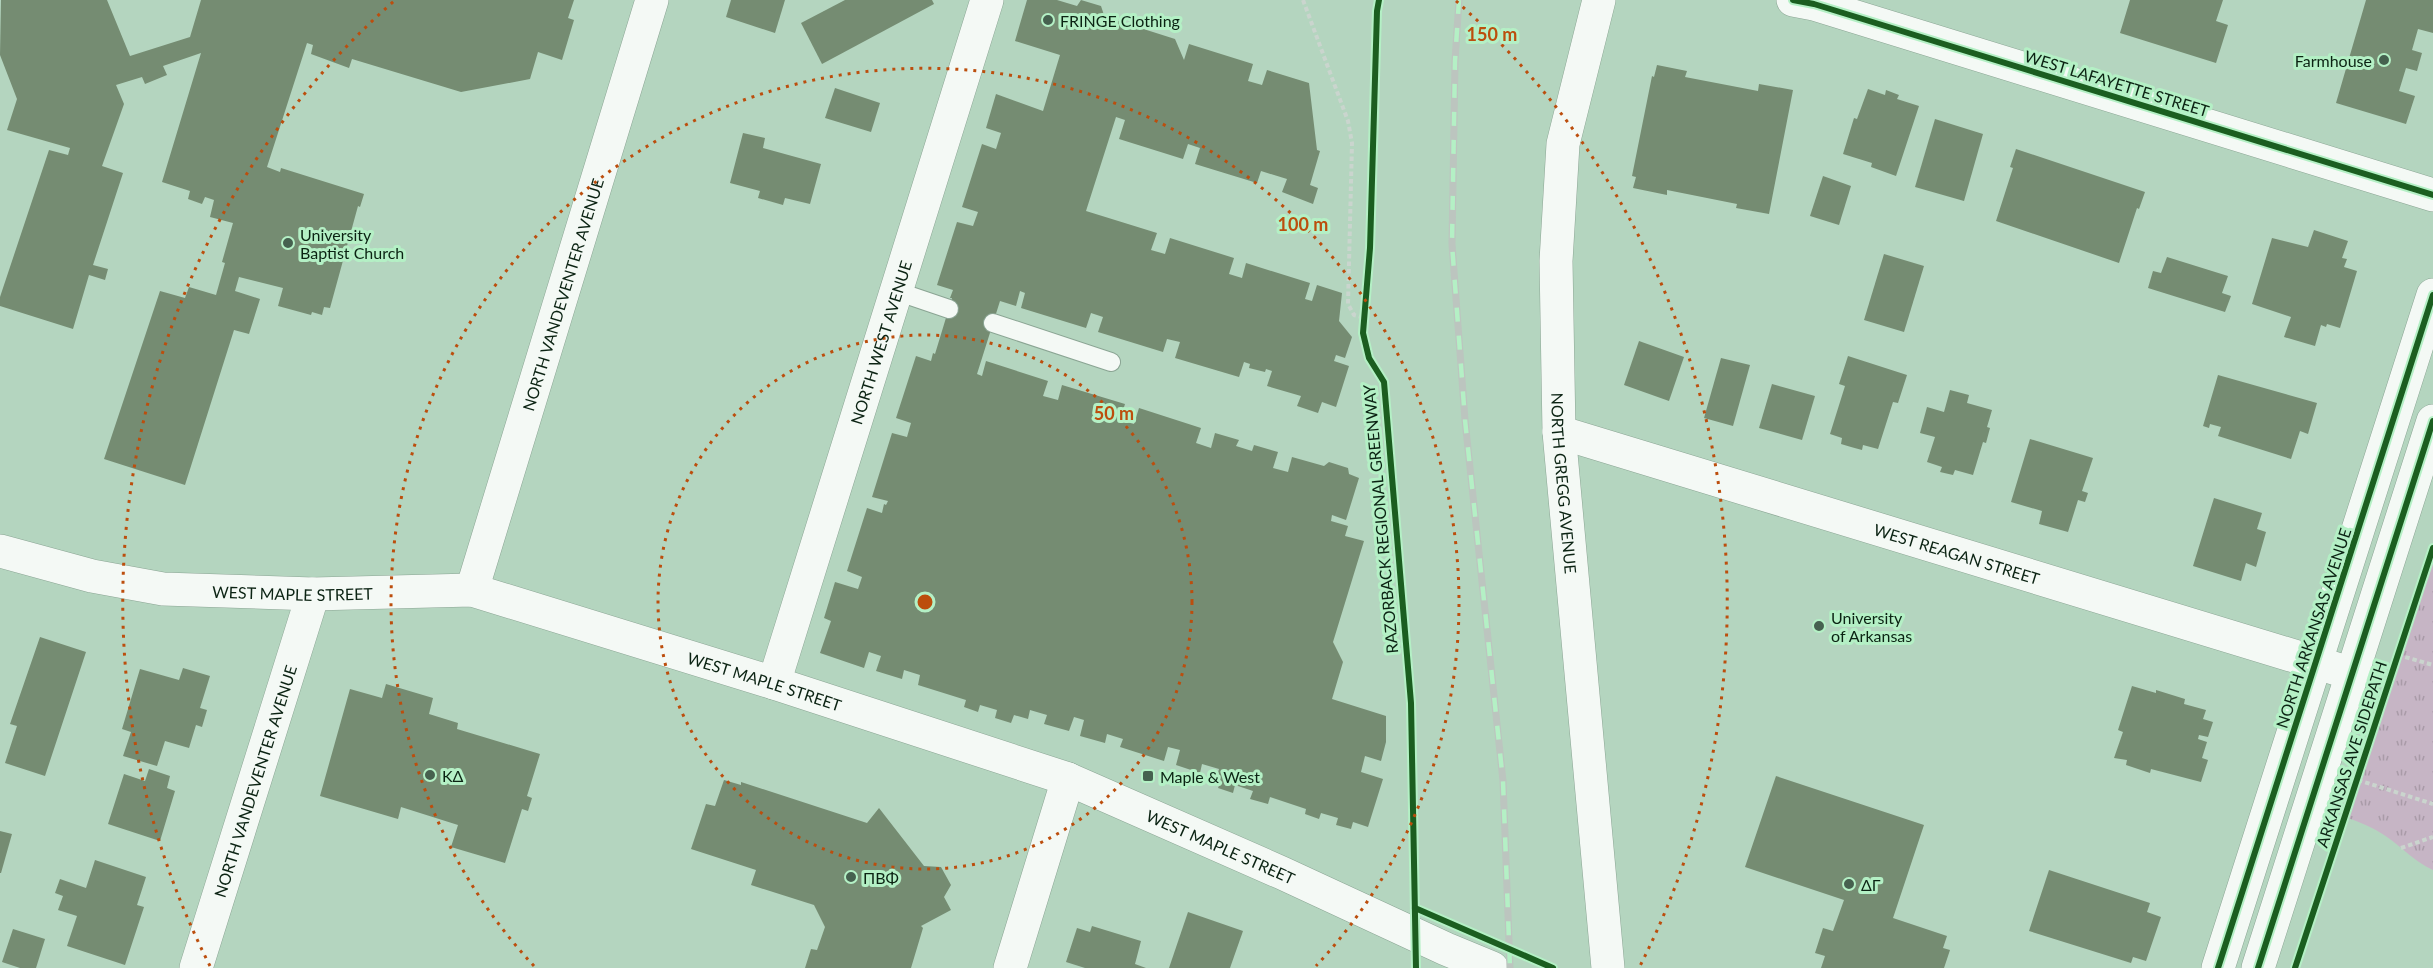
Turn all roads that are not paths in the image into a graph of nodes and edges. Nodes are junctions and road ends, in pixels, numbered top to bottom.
1 (652, 0) edge
2 (987, 0) edge
3 (1599, 0) edge
4 (1792, 0) edge
5 (2433, 195) edge
6 (896, 291) junction
7 (2433, 295) edge
8 (949, 309) dead end
9 (993, 323) dead end
10 (1111, 362) dead end
11 (2433, 421) edge
12 (1559, 432) junction
13 (0, 551) edge
14 (472, 590) junction
15 (313, 594) junction
16 (2317, 662) junction
17 (2352, 674) junction
18 (774, 683) junction
19 (1068, 778) junction
20 (196, 968) edge
21 (1010, 968) edge
22 (1492, 968) edge
23 (1608, 968) edge
24 (2218, 968) edge
25 (2258, 968) edge

1 - 14 street, NORTH VANDEVENTER AVENUE
2 - 6 street, NORTH WEST AVENUE
3 - 12 street, NORTH GREGG AVENUE
4 - 5 street, WEST LAFAYETTE STREET
6 - 8 lane
6 - 18 street, NORTH WEST AVENUE
7 - 16 street, NORTH ARKANSAS AVENUE
9 - 10 lane
11 - 17 street
12 - 16 street, WEST REAGAN STREET
12 - 23 street, NORTH GREGG AVENUE
13 - 15 street, WEST MAPLE STREET
14 - 15 street, WEST MAPLE STREET
14 - 18 street, WEST MAPLE STREET
15 - 20 street, NORTH VANDEVENTER AVENUE
16 - 17 street, WEST REAGAN STREET
16 - 24 street, NORTH ARKANSAS AVENUE
17 - 25 street
18 - 19 street, WEST MAPLE STREET
19 - 21 street
19 - 22 street, WEST MAPLE STREET

